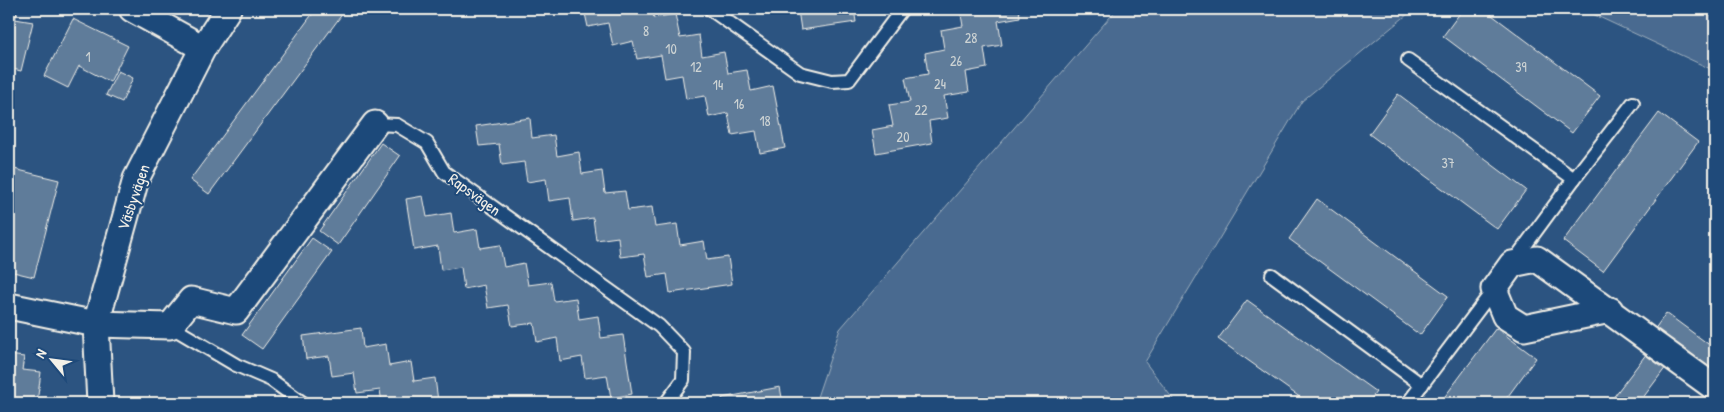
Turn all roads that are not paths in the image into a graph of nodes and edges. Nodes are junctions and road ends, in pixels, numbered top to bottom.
1 (132, 9) edge
2 (228, 9) edge
3 (710, 9) edge
4 (902, 9) edge
5 (203, 48) junction
6 (1408, 60) dead end
7 (1633, 103) dead end
8 (375, 124) joint
9 (1574, 179) junction
10 (1512, 264) junction
11 (1272, 275) dead end
12 (1494, 289) junction
13 (9, 306) edge
14 (1610, 310) junction
15 (96, 324) junction
16 (170, 326) junction
17 (1422, 385) junction
18 (1715, 388) edge
19 (100, 403) edge
20 (303, 403) edge
21 (666, 403) edge
22 (1408, 403) edge

1 - 5 street
2 - 5 street, Väsbyvägen
3 - 4 lane
5 - 15 street, Väsbyvägen
6 - 9 lane
7 - 9 lane
8 - 16 street, Rapsvägen
8 - 21 lane, Rapsvägen
9 - 10 lane
10 - 12 street
10 - 14 street
11 - 17 lane
12 - 14 street
12 - 17 lane
13 - 15 street
14 - 18 street
15 - 16 street
15 - 19 street, Väsbyvägen
16 - 20 lane
17 - 22 lane

